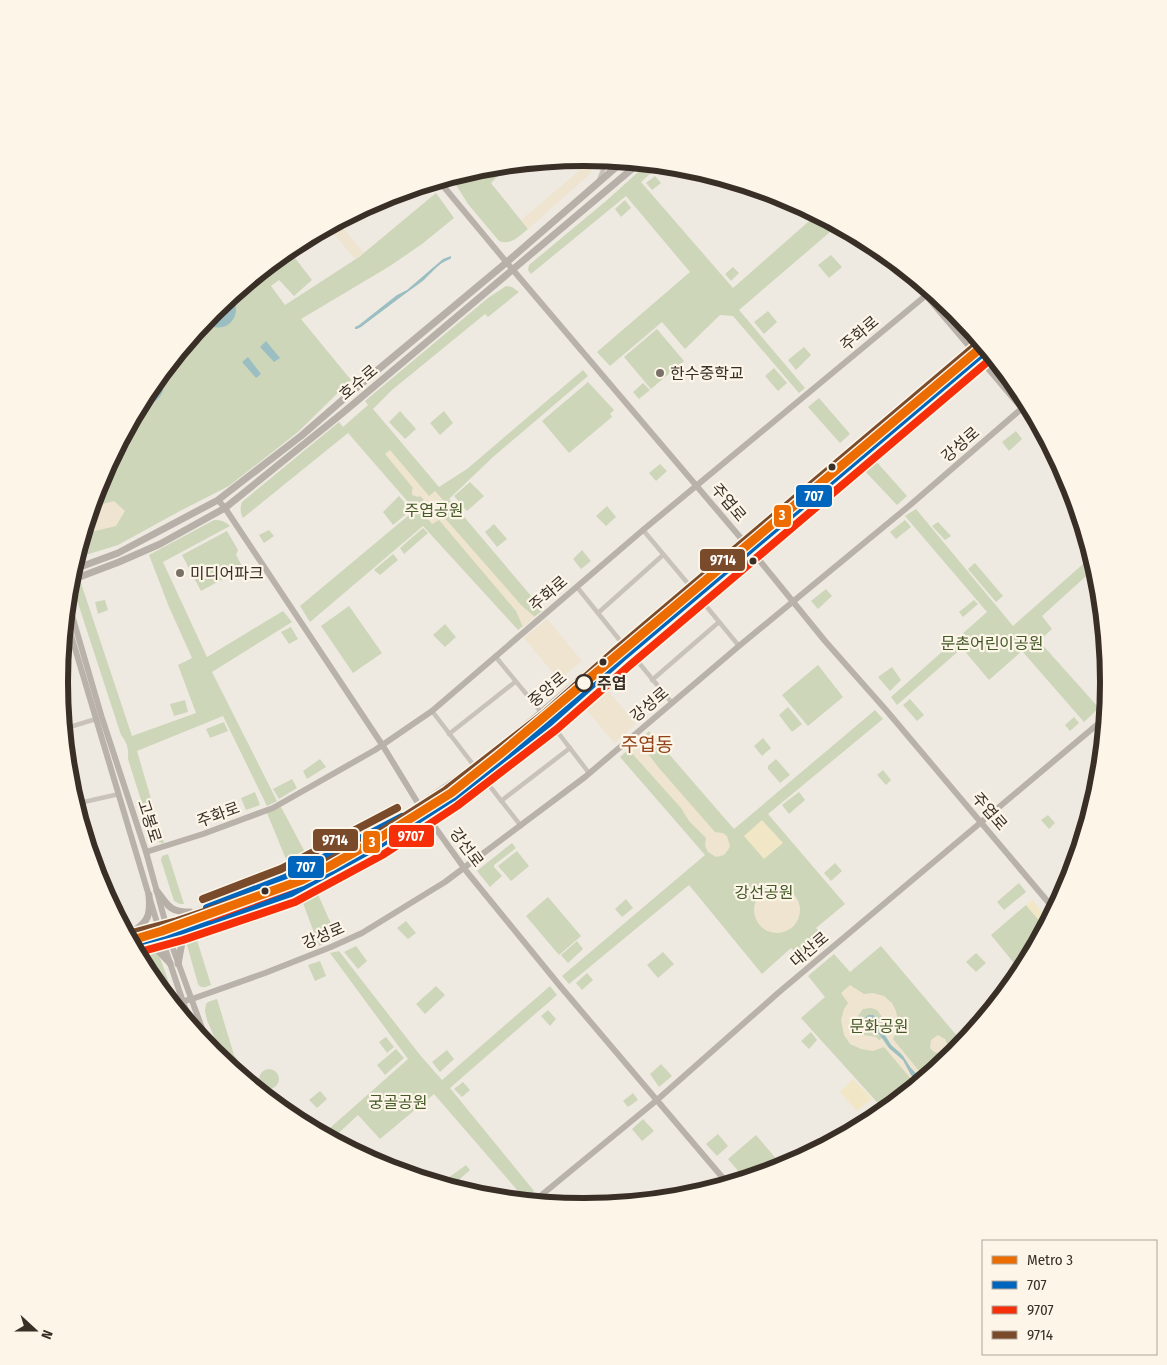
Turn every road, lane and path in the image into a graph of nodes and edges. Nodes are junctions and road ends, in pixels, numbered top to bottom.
1 (604, 167) edge
2 (615, 168) edge
3 (632, 169) edge
4 (598, 182) junction
5 (444, 186) edge
6 (507, 262) junction
7 (513, 270) junction
8 (925, 296) edge
9 (945, 315) edge
10 (975, 347) edge
11 (972, 349) junction
12 (981, 354) edge
13 (978, 357) junction
14 (1008, 389) edge
15 (1021, 410) edge
16 (698, 486) junction
17 (218, 500) junction
18 (225, 508) junction
19 (643, 530) junction
20 (743, 540) junction
21 (751, 550) junction
22 (663, 556) junction
23 (81, 567) edge
24 (78, 578) edge
25 (690, 586) junction
26 (576, 587) junction
27 (697, 595) junction
28 (794, 601) junction
29 (598, 614) junction
30 (72, 615) edge
31 (719, 622) junction
32 (70, 633) edge
33 (622, 643) junction
34 (739, 646) junction
35 (630, 652) junction
36 (495, 656) junction
37 (652, 680) junction
38 (515, 682) junction
39 (672, 703) junction
40 (432, 711) junction
41 (541, 712) junction
42 (96, 719) junction
43 (550, 722) junction
44 (1097, 724) edge
45 (70, 727) edge
46 (450, 734) junction
47 (383, 746) junction
48 (570, 748) junction
49 (475, 767) junction
50 (589, 773) junction
51 (481, 776) junction
52 (119, 794) junction
53 (501, 801) junction
54 (82, 802) edge
55 (419, 805) junction
56 (426, 815) junction
57 (981, 821) junction
58 (521, 826) junction
59 (146, 852) junction
60 (465, 868) junction
61 (157, 891) junction
62 (149, 895) junction
63 (1049, 903) edge
64 (196, 912) junction
65 (162, 926) junction
66 (194, 927) junction
67 (133, 932) edge
68 (134, 934) edge
69 (165, 935) junction
70 (138, 942) edge
71 (140, 945) edge
72 (170, 963) junction
73 (178, 964) junction
74 (192, 999) junction
75 (183, 1002) junction
76 (179, 1003) edge
77 (187, 1012) edge
78 (203, 1030) edge
79 (657, 1100) junction
80 (724, 1179) edge
81 (540, 1196) edge

1 - 4 street
2 - 4 main road, 호수로
3 - 7 main road, 호수로
4 - 6 main road, 호수로
5 - 6 street, 주엽로
6 - 7 street, 주엽로
6 - 17 main road, 호수로
7 - 16 street, 주엽로
7 - 18 main road, 호수로
8 - 16 street, 주화로
9 - 11 street
10 - 11 main road, 중앙로
11 - 13 street
11 - 20 main road, 중앙로
12 - 13 main road, 중앙로
13 - 14 street
13 - 21 main road, 중앙로
15 - 28 street, 강성로
16 - 19 street, 주화로
16 - 20 street, 주엽로
17 - 18 street, 강선로
17 - 23 main road, 호수로
18 - 24 main road, 호수로
18 - 47 street, 강선로
19 - 22 street
19 - 26 street, 주화로
20 - 21 street, 주엽로
20 - 25 main road, 중앙로
21 - 27 main road, 중앙로
21 - 28 street, 주엽로
22 - 25 street
22 - 29 street
25 - 33 main road, 중앙로
26 - 29 street
26 - 36 street, 주화로
27 - 31 street
27 - 35 main road, 중앙로
28 - 34 street, 강성로
28 - 57 street, 주엽로
29 - 33 street
30 - 59 street, 고봉로
31 - 34 street
31 - 37 street
32 - 42 street, 고봉로
33 - 41 main road, 중앙로
34 - 39 street, 강성로
35 - 37 street
35 - 43 main road, 중앙로
36 - 38 street
36 - 40 street, 주화로
37 - 39 street
38 - 41 street
38 - 46 street
39 - 50 street, 강성로
40 - 46 street
40 - 47 street, 주화로
41 - 49 main road, 중앙로
42 - 45 street
42 - 52 street, 고봉로
43 - 48 street
43 - 51 main road, 중앙로
44 - 57 street, 대산로
46 - 49 street
47 - 55 street, 강선로
47 - 59 street, 주화로
48 - 50 street
48 - 53 street
49 - 55 main road, 중앙로
50 - 58 street, 강성로
51 - 53 street
51 - 56 main road, 중앙로
52 - 54 street, 고봉로
52 - 62 street, 고봉로
53 - 58 street
55 - 56 street, 강선로
55 - 64 main road, 중앙로
56 - 60 street, 강선로
56 - 66 main road, 중앙로
57 - 63 street, 주엽로
57 - 79 street, 대산로
58 - 60 street, 강성로
59 - 61 street, 고봉로
60 - 74 street, 강성로
60 - 79 street, 강선로
61 - 64 main road
61 - 65 street, 고봉로
62 - 65 street, 고봉로
62 - 67 main road
64 - 65 main road, 중앙로
65 - 68 main road, 중앙로
65 - 69 street, 고봉로
66 - 69 main road, 중앙로
66 - 73 main road
69 - 70 main road, 중앙로
69 - 72 street, 고봉로
69 - 73 street, 고봉로
71 - 72 main road
72 - 75 street, 고봉로
73 - 74 street, 고봉로
74 - 75 street, 강성로
74 - 78 street, 고봉로
75 - 76 street, 강성로
75 - 77 street, 고봉로
79 - 80 street, 강선로
79 - 81 street, 대산로

